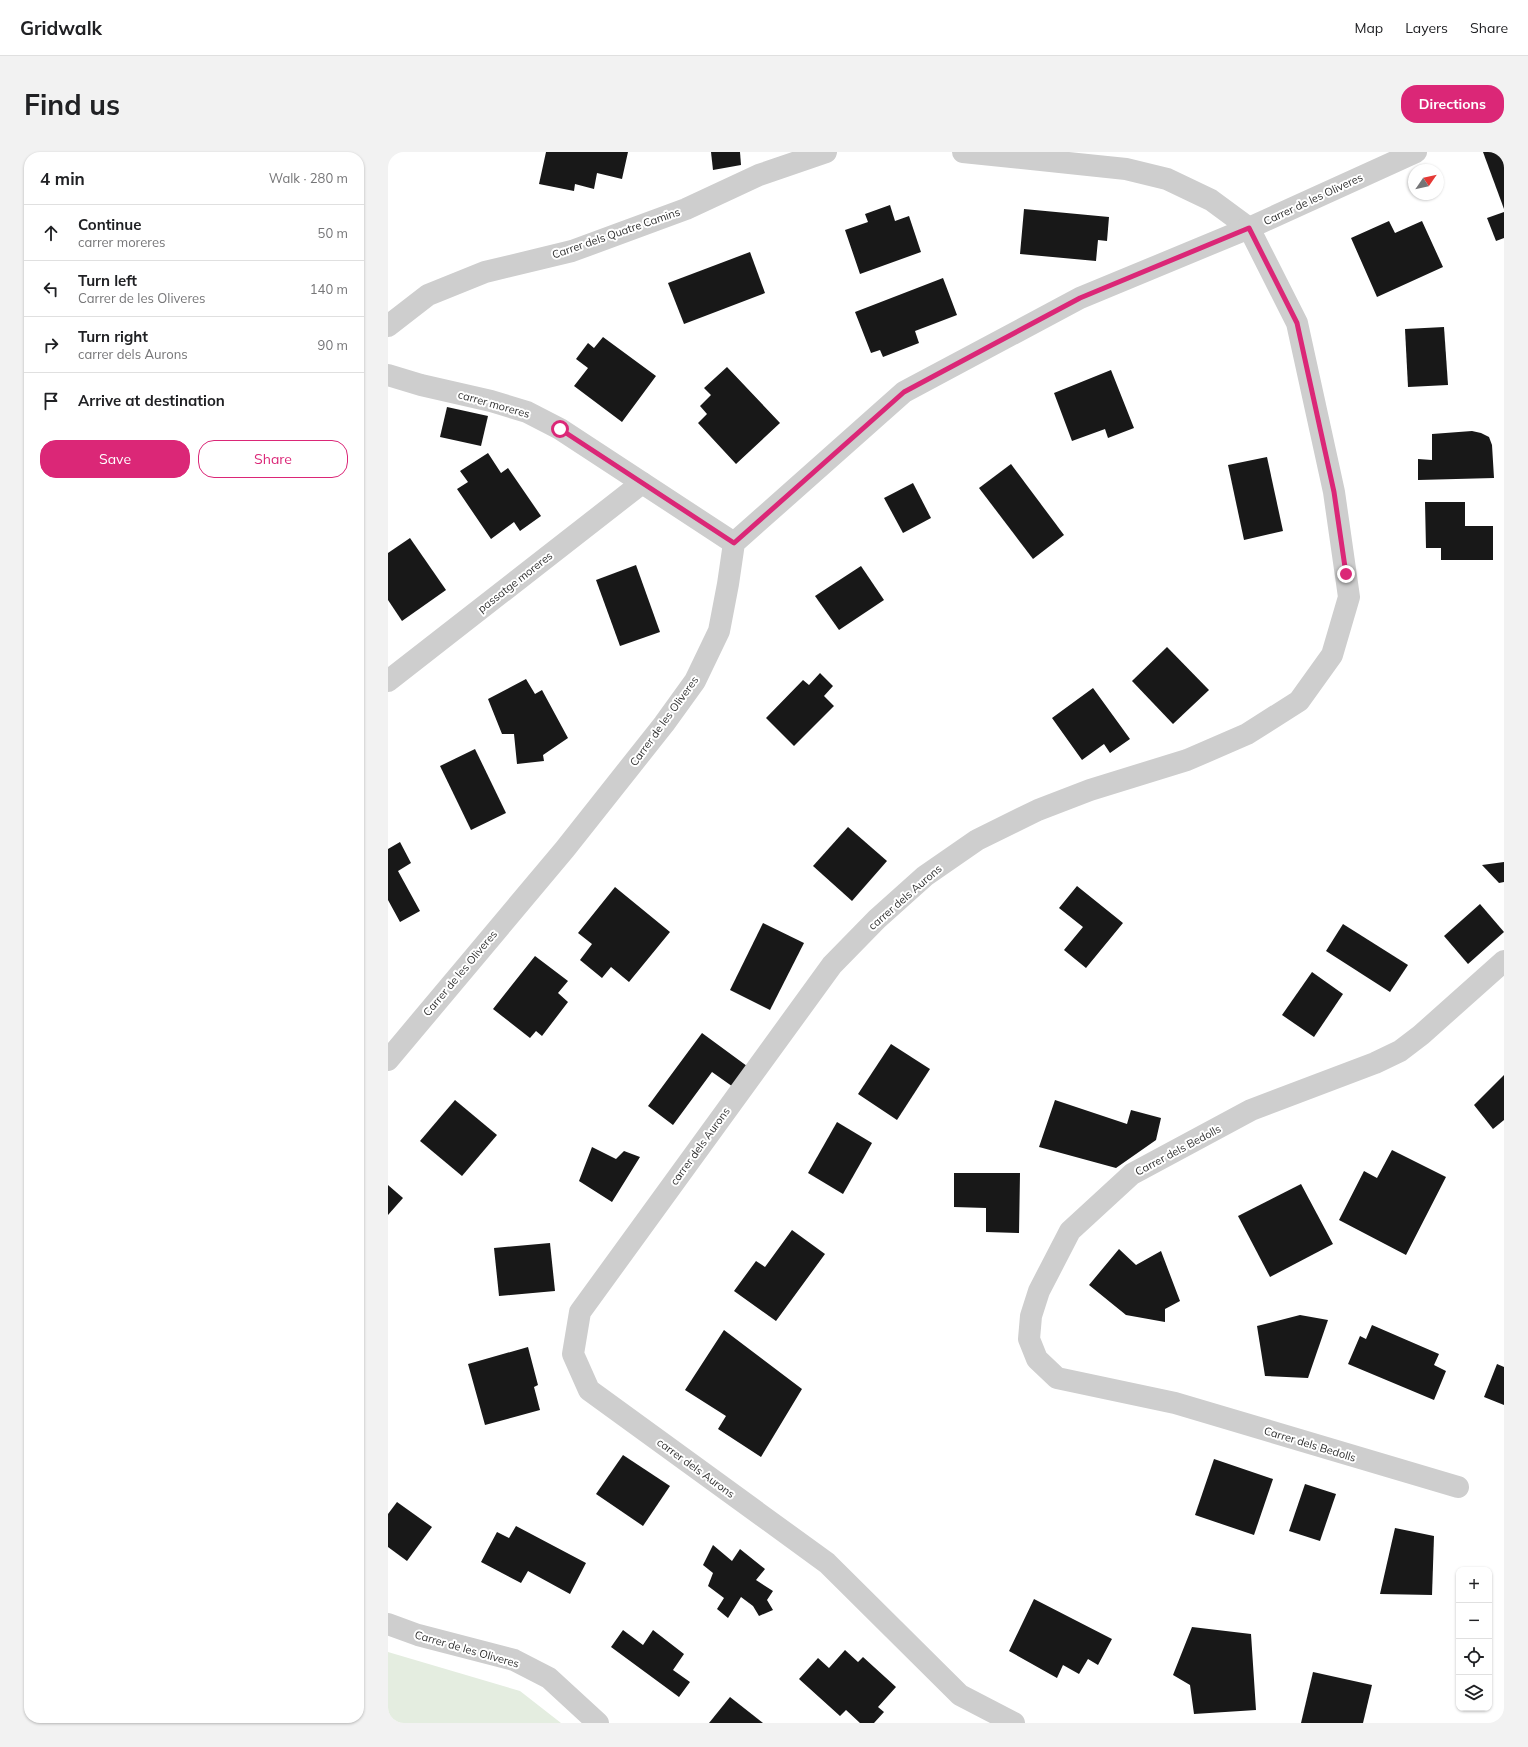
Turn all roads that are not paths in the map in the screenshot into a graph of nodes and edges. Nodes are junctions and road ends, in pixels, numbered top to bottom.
1 (826, 152) edge
2 (963, 152) edge
3 (1416, 152) edge
4 (1249, 228) junction
5 (388, 326) edge
6 (388, 375) edge
7 (642, 483) junction
8 (734, 543) junction
9 (388, 681) edge
10 (1504, 960) edge
11 (388, 1060) edge
12 (1458, 1487) dead end
13 (388, 1624) edge
14 (598, 1723) edge
15 (1014, 1723) edge

1 - 5 street, Carrer dels Quatre Camins
2 - 4 street, carrer dels Aurons
3 - 4 street, Carrer de les Oliveres
4 - 8 street, Carrer de les Oliveres
4 - 15 street, carrer dels Aurons
6 - 7 street, carrer moreres
7 - 8 street, carrer moreres
7 - 9 street, passatge moreres
8 - 11 street, Carrer de les Oliveres
10 - 12 street, Carrer dels Bedolls
13 - 14 street, Carrer de les Oliveres

